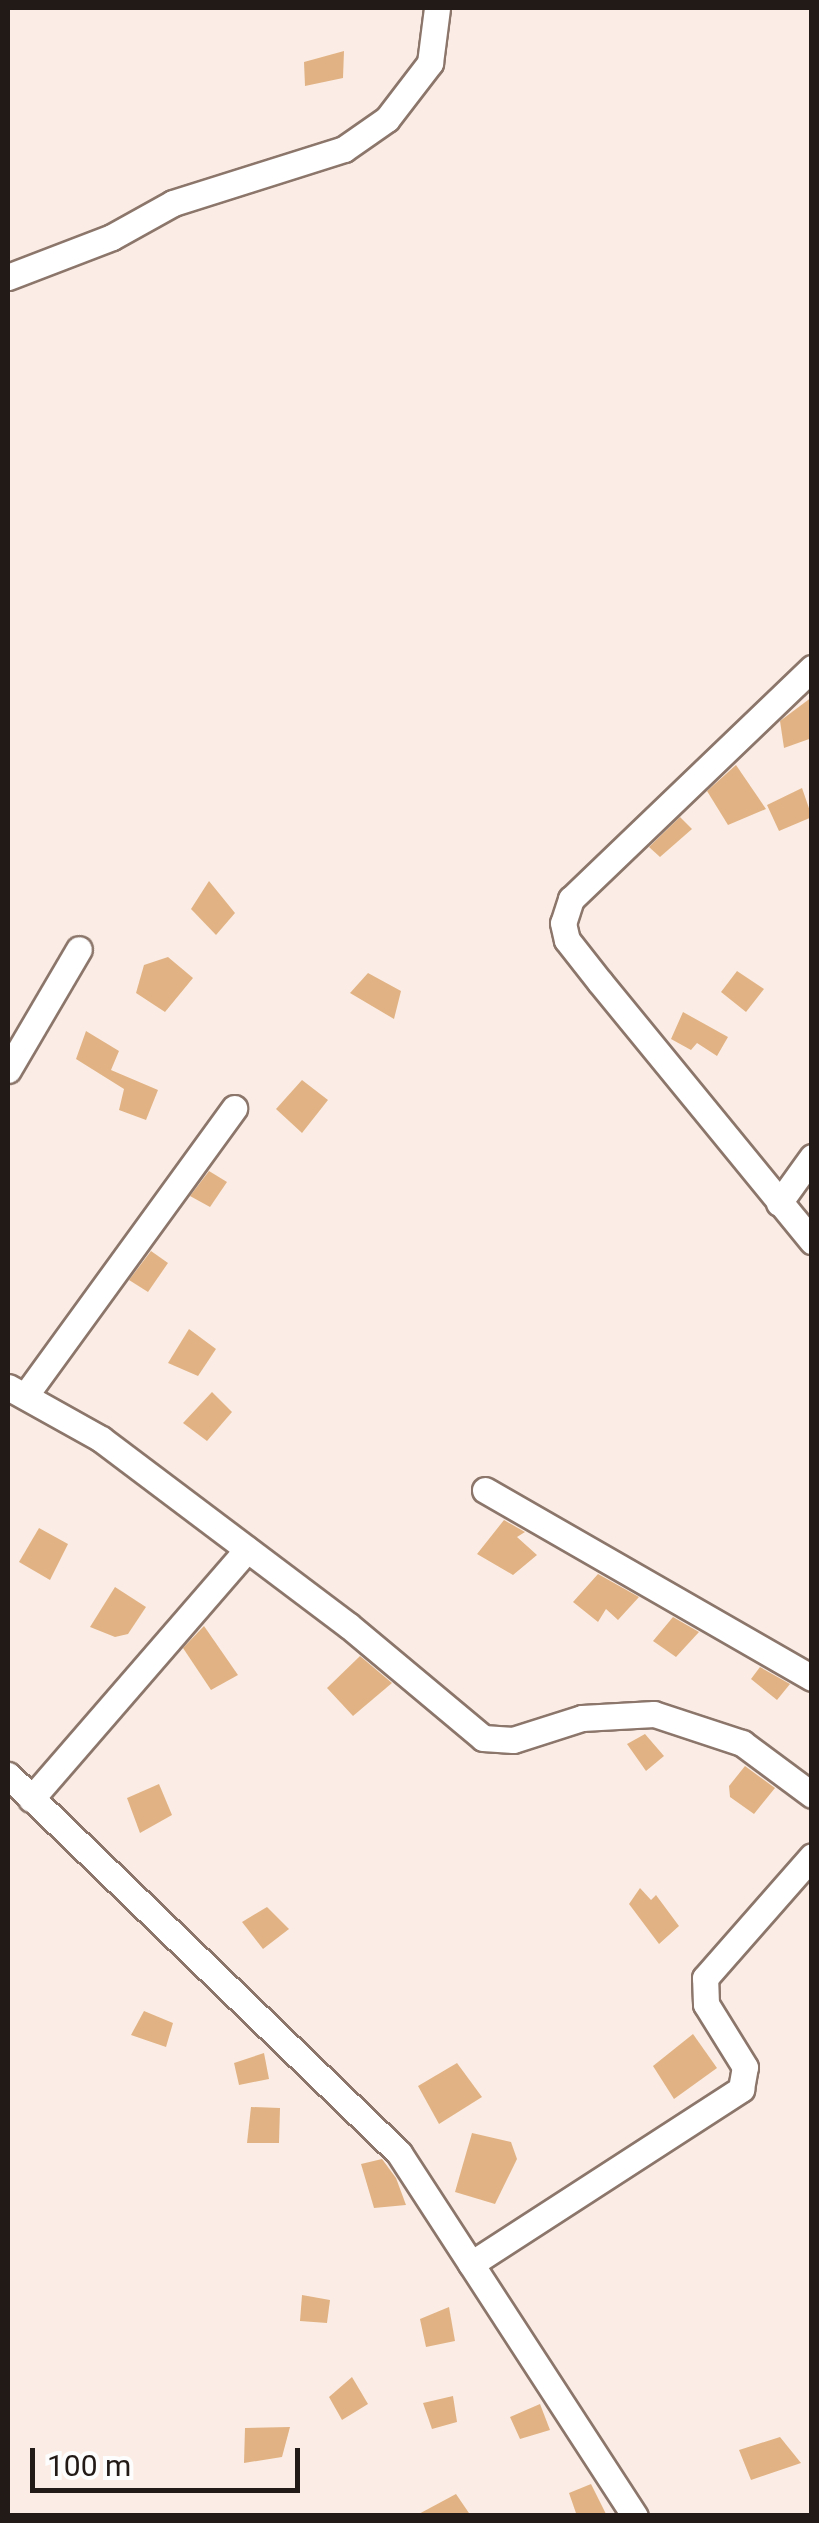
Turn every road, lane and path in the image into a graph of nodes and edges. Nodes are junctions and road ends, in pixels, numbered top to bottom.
1 (437, 8) edge
2 (8, 277) edge
3 (812, 668) edge
4 (79, 949) dead end
5 (8, 1070) edge
6 (234, 1108) dead end
7 (812, 1157) edge
8 (779, 1203) junction
9 (812, 1241) edge
10 (16, 1392) edge
11 (486, 1490) dead end
12 (247, 1550) junction
13 (812, 1678) edge
14 (8, 1775) edge
15 (812, 1795) edge
16 (31, 1799) junction
17 (812, 1856) edge
18 (471, 2264) junction
19 (635, 2516) edge

1 - 2 street
3 - 8 street
4 - 5 street
6 - 10 street
7 - 8 street
8 - 9 street
10 - 12 street
11 - 13 street
12 - 15 street
12 - 16 street
14 - 16 street
16 - 18 street
17 - 18 street
18 - 19 street

